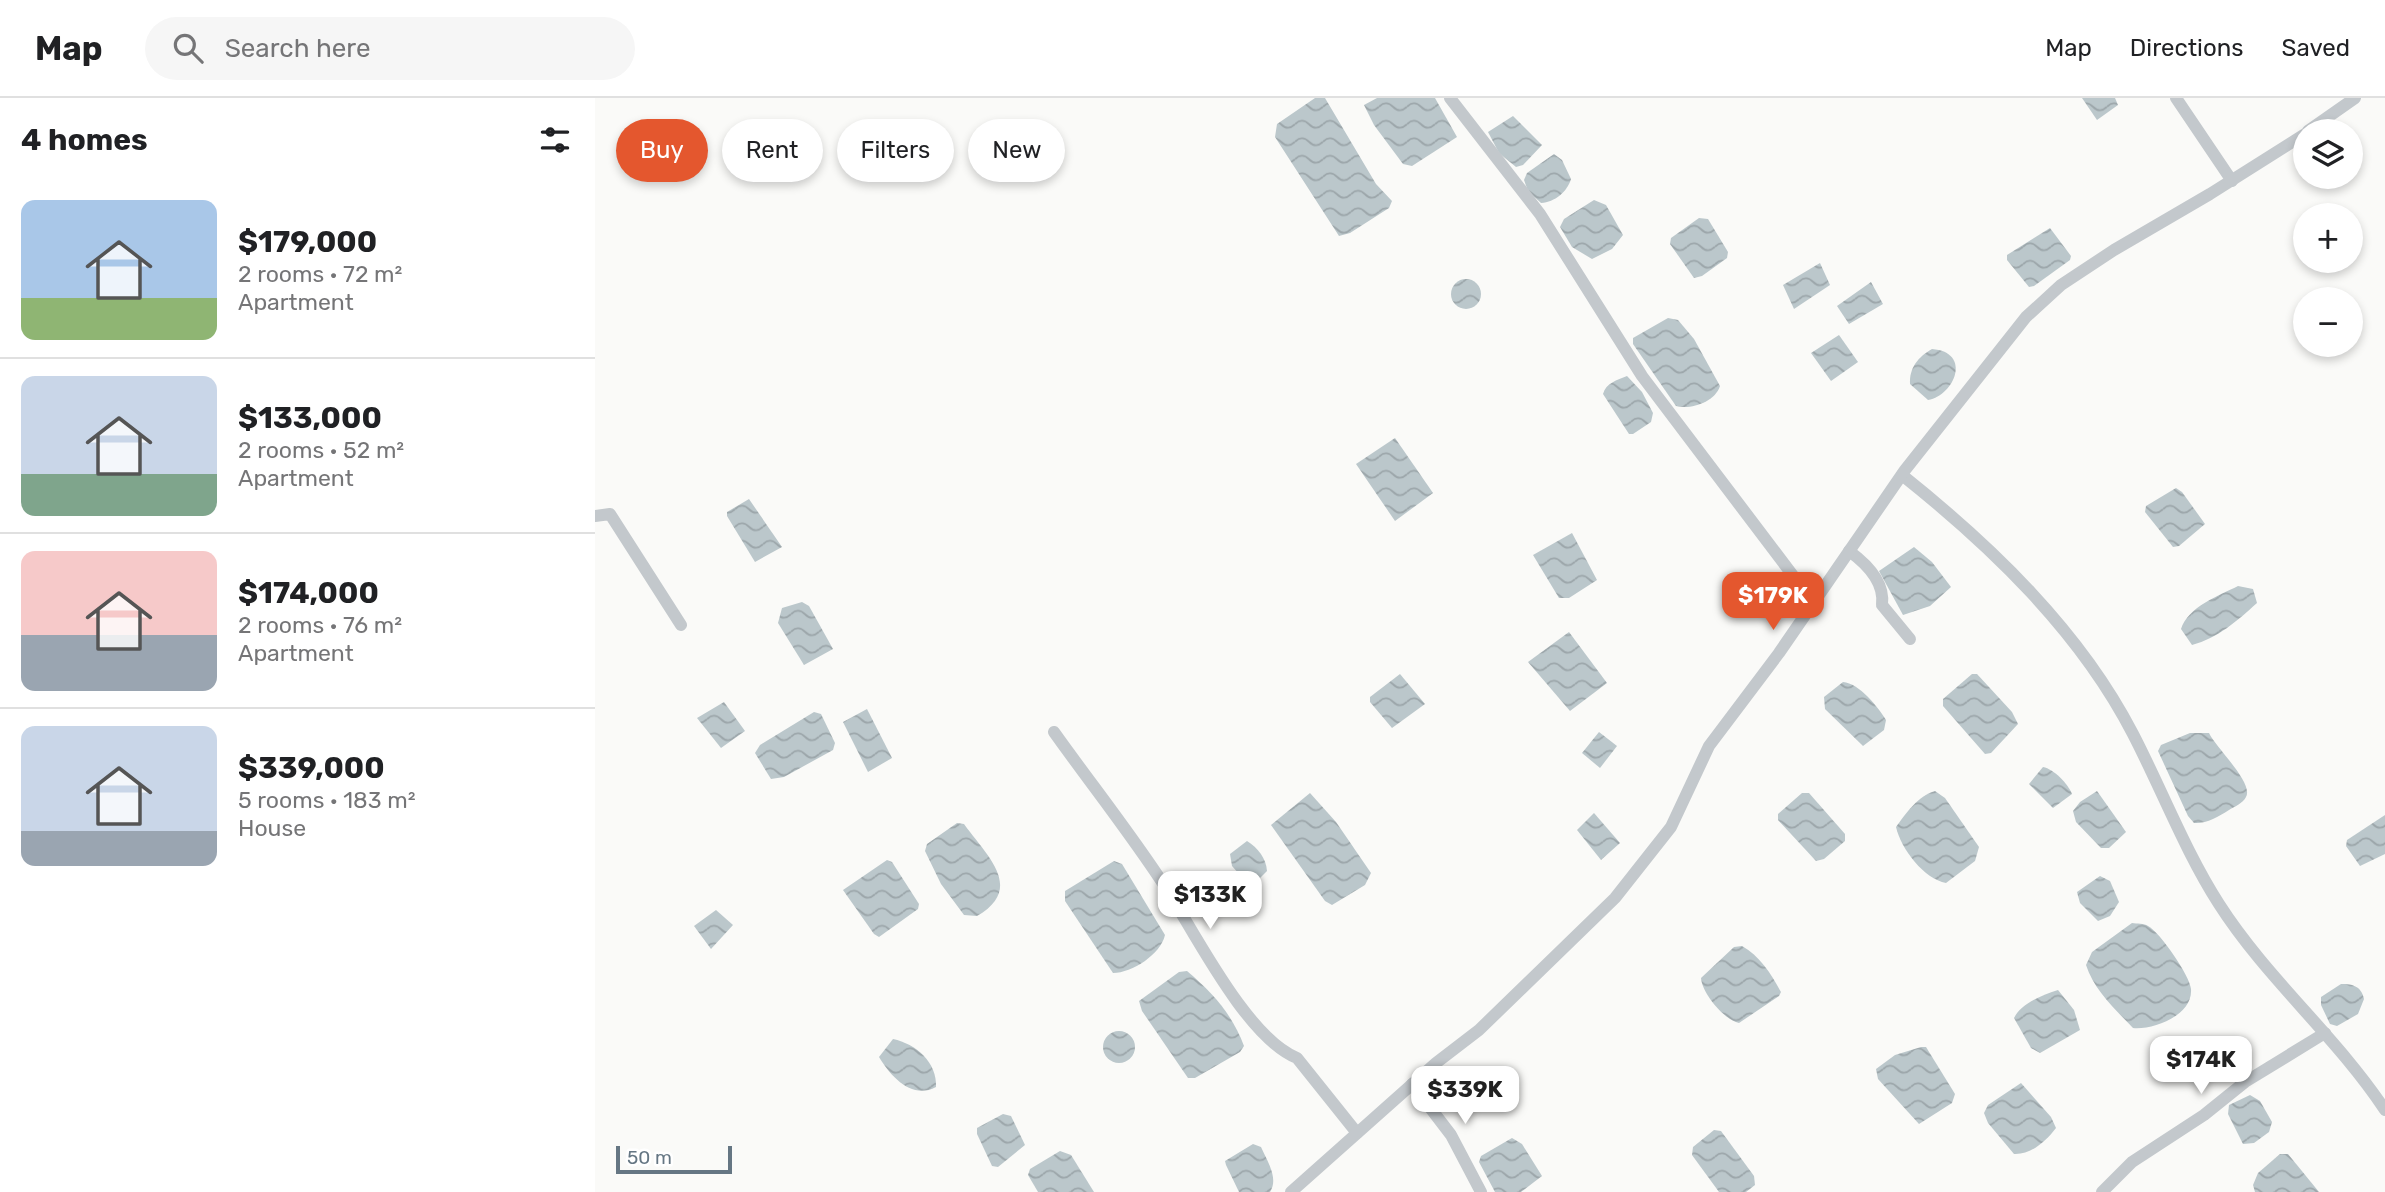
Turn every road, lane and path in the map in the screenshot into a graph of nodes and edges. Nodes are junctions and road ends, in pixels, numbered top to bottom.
1 (1450, 98) edge
2 (2176, 98) edge
3 (2355, 98) edge
4 (2325, 119) edge
5 (2293, 141) edge
6 (2232, 181) junction
7 (1902, 475) junction
8 (595, 516) edge
9 (1849, 551) junction
10 (1813, 602) junction
11 (681, 625) dead end
12 (1910, 639) dead end
13 (1054, 732) dead end
14 (2325, 1033) junction
15 (1412, 1084) junction
16 (2385, 1111) edge
17 (1357, 1133) junction
18 (1291, 1192) edge
19 (1481, 1192) edge
20 (2102, 1192) edge

1 - 10 street
2 - 6 street
3 - 4 street
5 - 6 street
6 - 7 street
7 - 9 street
7 - 14 street
8 - 11 street
9 - 10 street
9 - 12 street
10 - 15 street
13 - 17 street
14 - 16 street
14 - 20 street
15 - 17 street
15 - 19 street
17 - 18 street

